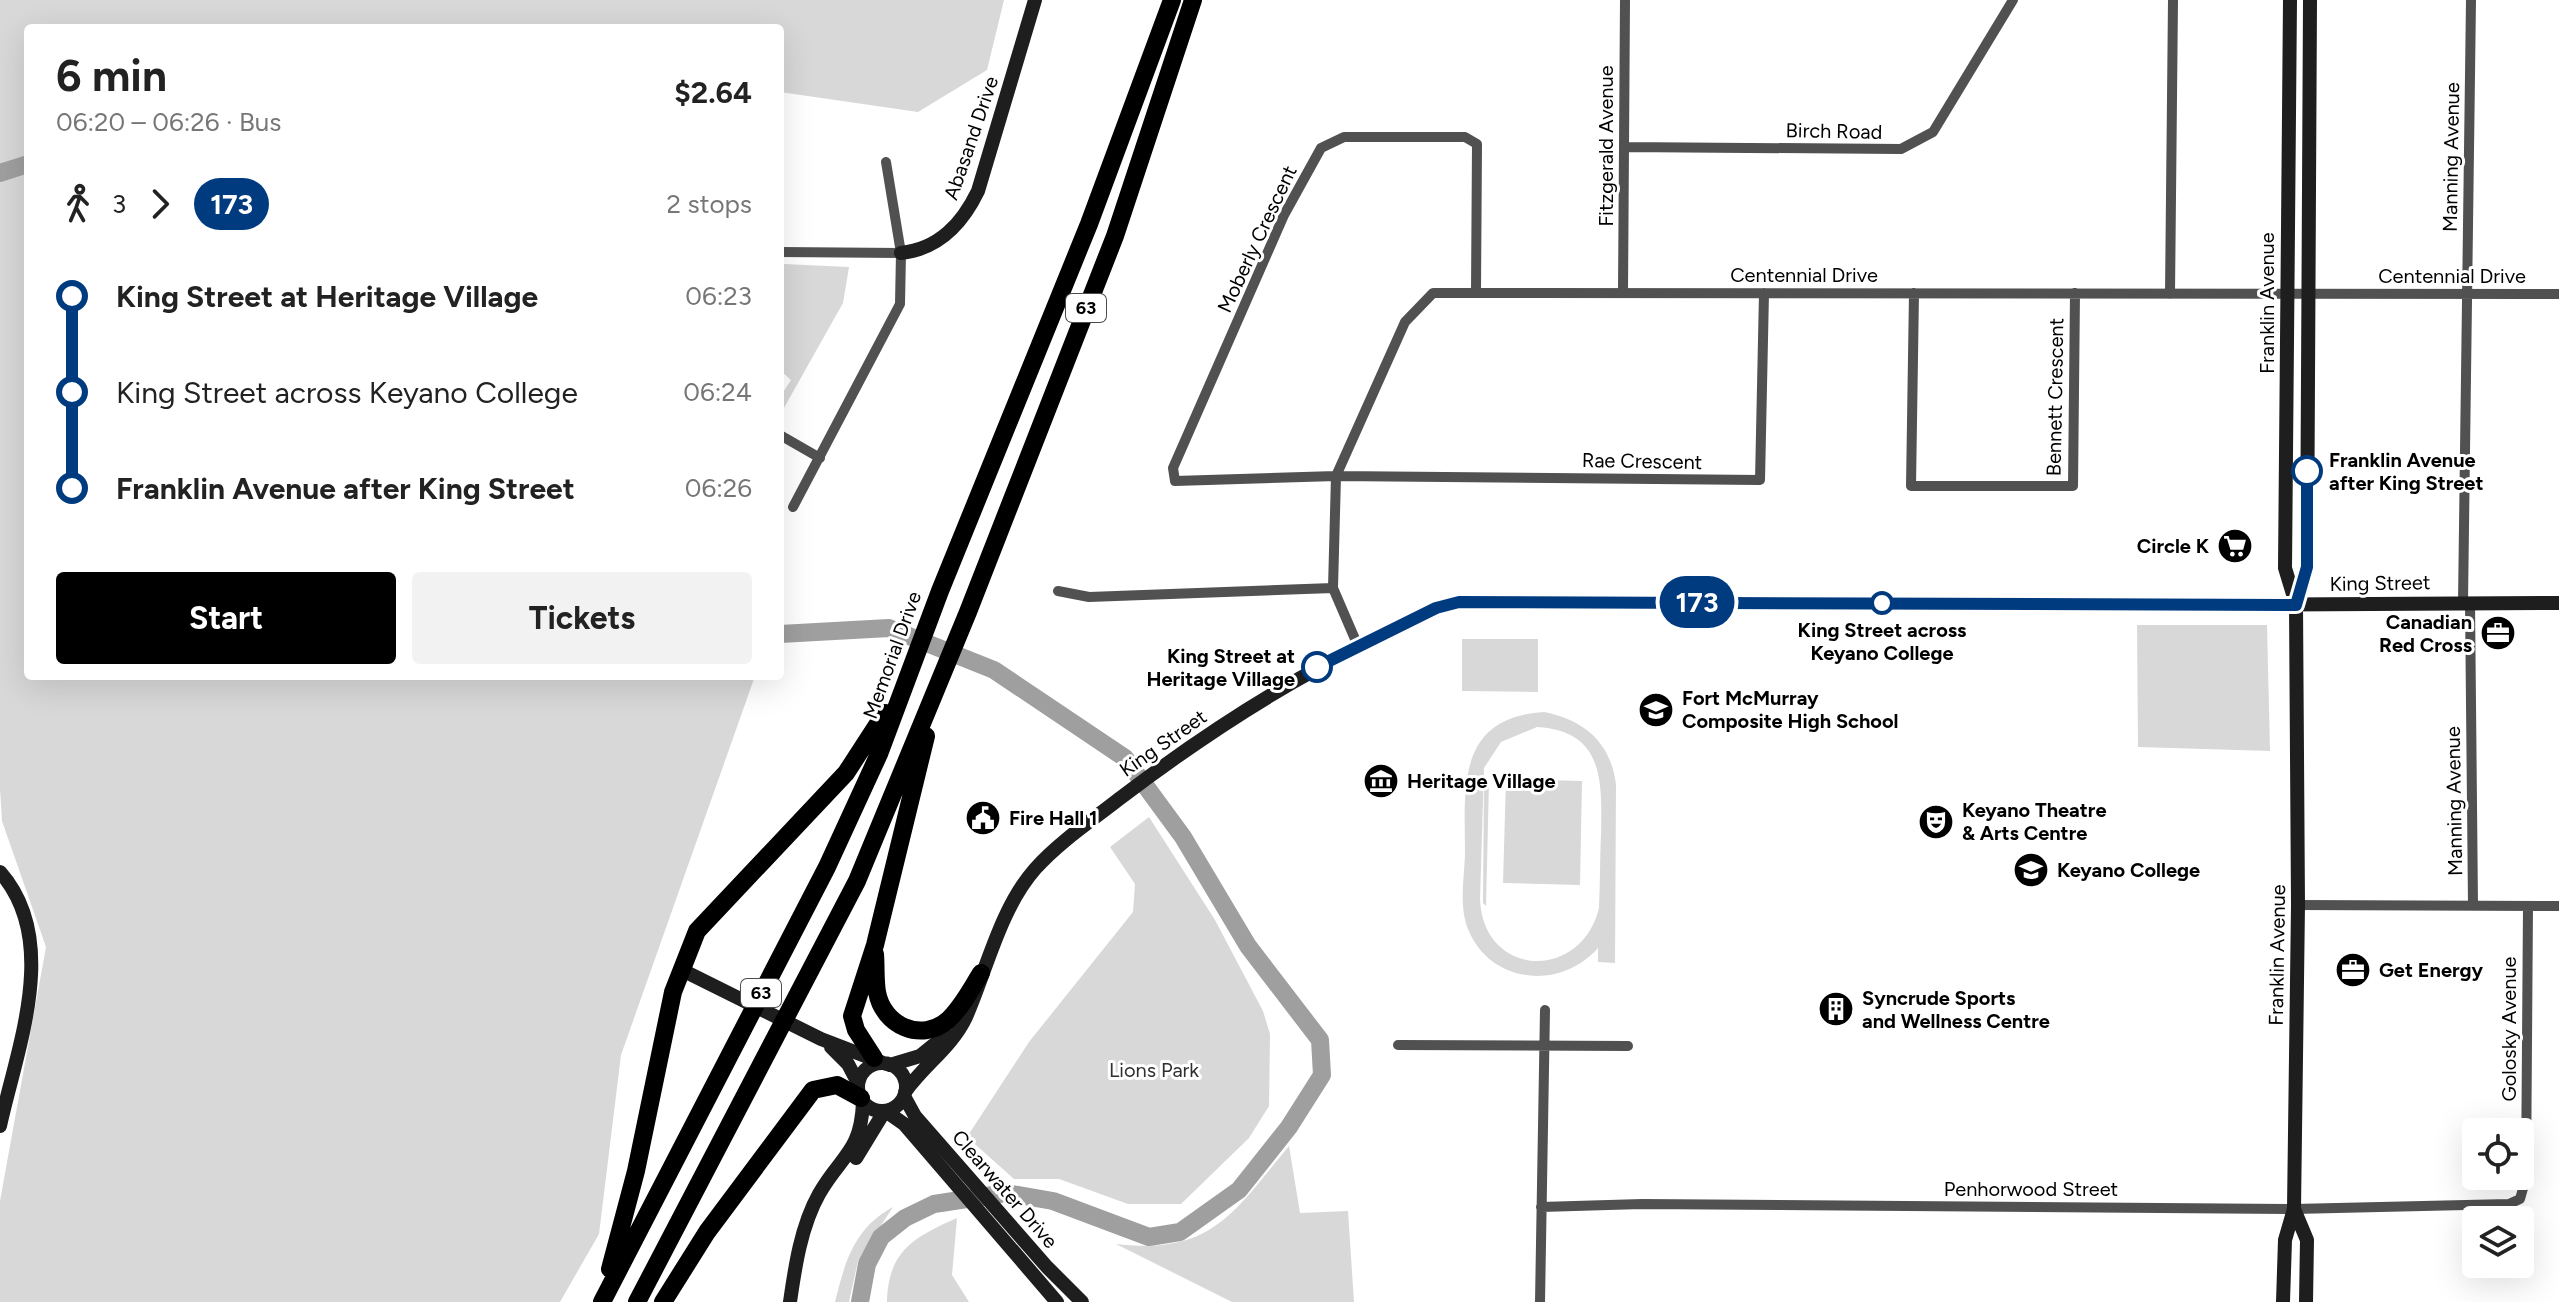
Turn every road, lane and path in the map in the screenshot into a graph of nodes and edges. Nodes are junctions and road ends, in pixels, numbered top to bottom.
1 (1035, 0) edge
2 (1162, 0) edge
3 (1172, 0) edge
4 (1193, 0) edge
5 (1200, 0) edge
6 (1625, 0) edge
7 (2013, 0) edge
8 (2173, 0) edge
9 (2290, 0) edge
10 (2310, 0) edge
11 (2471, 0) edge
12 (1165, 83) junction
13 (1132, 110) junction
14 (1624, 147) junction
15 (886, 162) dead end
16 (784, 252) edge
17 (901, 253) junction
18 (1476, 291) junction
19 (1623, 292) junction
20 (1764, 293) junction
21 (1914, 293) junction
22 (2075, 293) junction
23 (2170, 294) junction
24 (2287, 294) junction
25 (2307, 294) junction
26 (2467, 294) junction
27 (2559, 294) edge
28 (784, 437) edge
29 (820, 458) junction
30 (1336, 476) junction
31 (793, 507) dead end
32 (1333, 588) junction
33 (1058, 591) dead end
34 (2467, 602) junction
35 (2559, 603) edge
36 (2296, 605) junction
37 (1358, 646) junction
38 (907, 677) junction
39 (938, 685) junction
40 (0, 872) edge
41 (2298, 905) junction
42 (2473, 905) junction
43 (2528, 906) junction
44 (2559, 906) edge
45 (875, 945) junction
46 (684, 971) junction
47 (981, 973) junction
48 (971, 999) junction
49 (1545, 1010) dead end
50 (821, 1039) junction
51 (1398, 1045) dead end
52 (1545, 1046) junction
53 (1628, 1046) dead end
54 (883, 1062) junction
55 (861, 1094) junction
56 (905, 1094) junction
57 (886, 1112) junction
58 (909, 1120) junction
59 (0, 1126) edge
60 (819, 1195) junction
61 (2520, 1199) joint
62 (1541, 1207) junction
63 (2294, 1209) junction
64 (601, 1302) edge
65 (637, 1302) edge
66 (663, 1302) edge
67 (790, 1302) edge
68 (1057, 1302) edge
69 (1082, 1302) edge
70 (1540, 1302) edge
71 (2283, 1302) edge
72 (2306, 1302) edge

1 - 17 main road, Abasand Drive
2 - 13 highway
3 - 13 highway, Memorial Drive / 63
4 - 12 highway, 63
5 - 12 highway
6 - 14 street, Fitzgerald Avenue
7 - 14 street, Birch Road
8 - 23 street
9 - 24 main road, Franklin Avenue
10 - 25 main road, Franklin Avenue
11 - 26 street, Manning Avenue
12 - 39 highway, 63
13 - 38 highway, Memorial Drive / 63
14 - 19 street, Fitzgerald Avenue
15 - 17 street
16 - 17 street
17 - 29 street
18 - 19 street, Centennial Drive
18 - 30 street, Centennial Drive
18 - 30 street, Moberly Crescent
19 - 20 street, Centennial Drive
20 - 21 street, Centennial Drive
20 - 30 street, Rae Crescent
21 - 22 street, Centennial Drive
21 - 22 street, Bennett Crescent
22 - 23 street, Centennial Drive
23 - 24 street, Centennial Drive
24 - 25 street, Centennial Drive
24 - 36 main road, Franklin Avenue
25 - 26 street, Centennial Drive
25 - 36 main road, Franklin Avenue
26 - 27 street, Centennial Drive
26 - 34 street, Manning Avenue
28 - 29 street
29 - 31 street
30 - 32 street, Centennial Drive
32 - 33 street
32 - 37 street, Centennial Drive
34 - 35 main road, King Street
34 - 36 main road, King Street
34 - 42 street, Manning Avenue
36 - 37 main road, King Street
36 - 41 main road, Franklin Avenue
37 - 47 main road, King Street
38 - 46 highway
38 - 64 highway, Memorial Drive / 63
39 - 45 highway
39 - 65 highway, 63
40 - 59 main road
41 - 42 street
41 - 63 main road, Franklin Avenue
42 - 43 street
43 - 44 street
43 - 61 street, Golosky Avenue
45 - 47 highway
45 - 54 highway
46 - 50 main road
46 - 64 highway
47 - 48 main road, King Street
48 - 54 main road, King Street
48 - 56 main road, King Street
49 - 52 street
50 - 54 main road
50 - 55 main road
51 - 52 street
52 - 53 street
52 - 62 street
54 - 55 main road
54 - 56 main road
55 - 57 main road
55 - 60 main road
55 - 66 highway
56 - 57 main road
56 - 58 main road, Clearwater Drive
57 - 58 main road, Clearwater Drive
57 - 60 main road
58 - 68 main road, Clearwater Drive
58 - 69 main road, Clearwater Drive
60 - 67 main road
61 - 63 street, Penhorwood Street
62 - 63 street, Penhorwood Street
62 - 70 street
63 - 71 main road, Franklin Avenue
63 - 72 main road, Franklin Avenue

